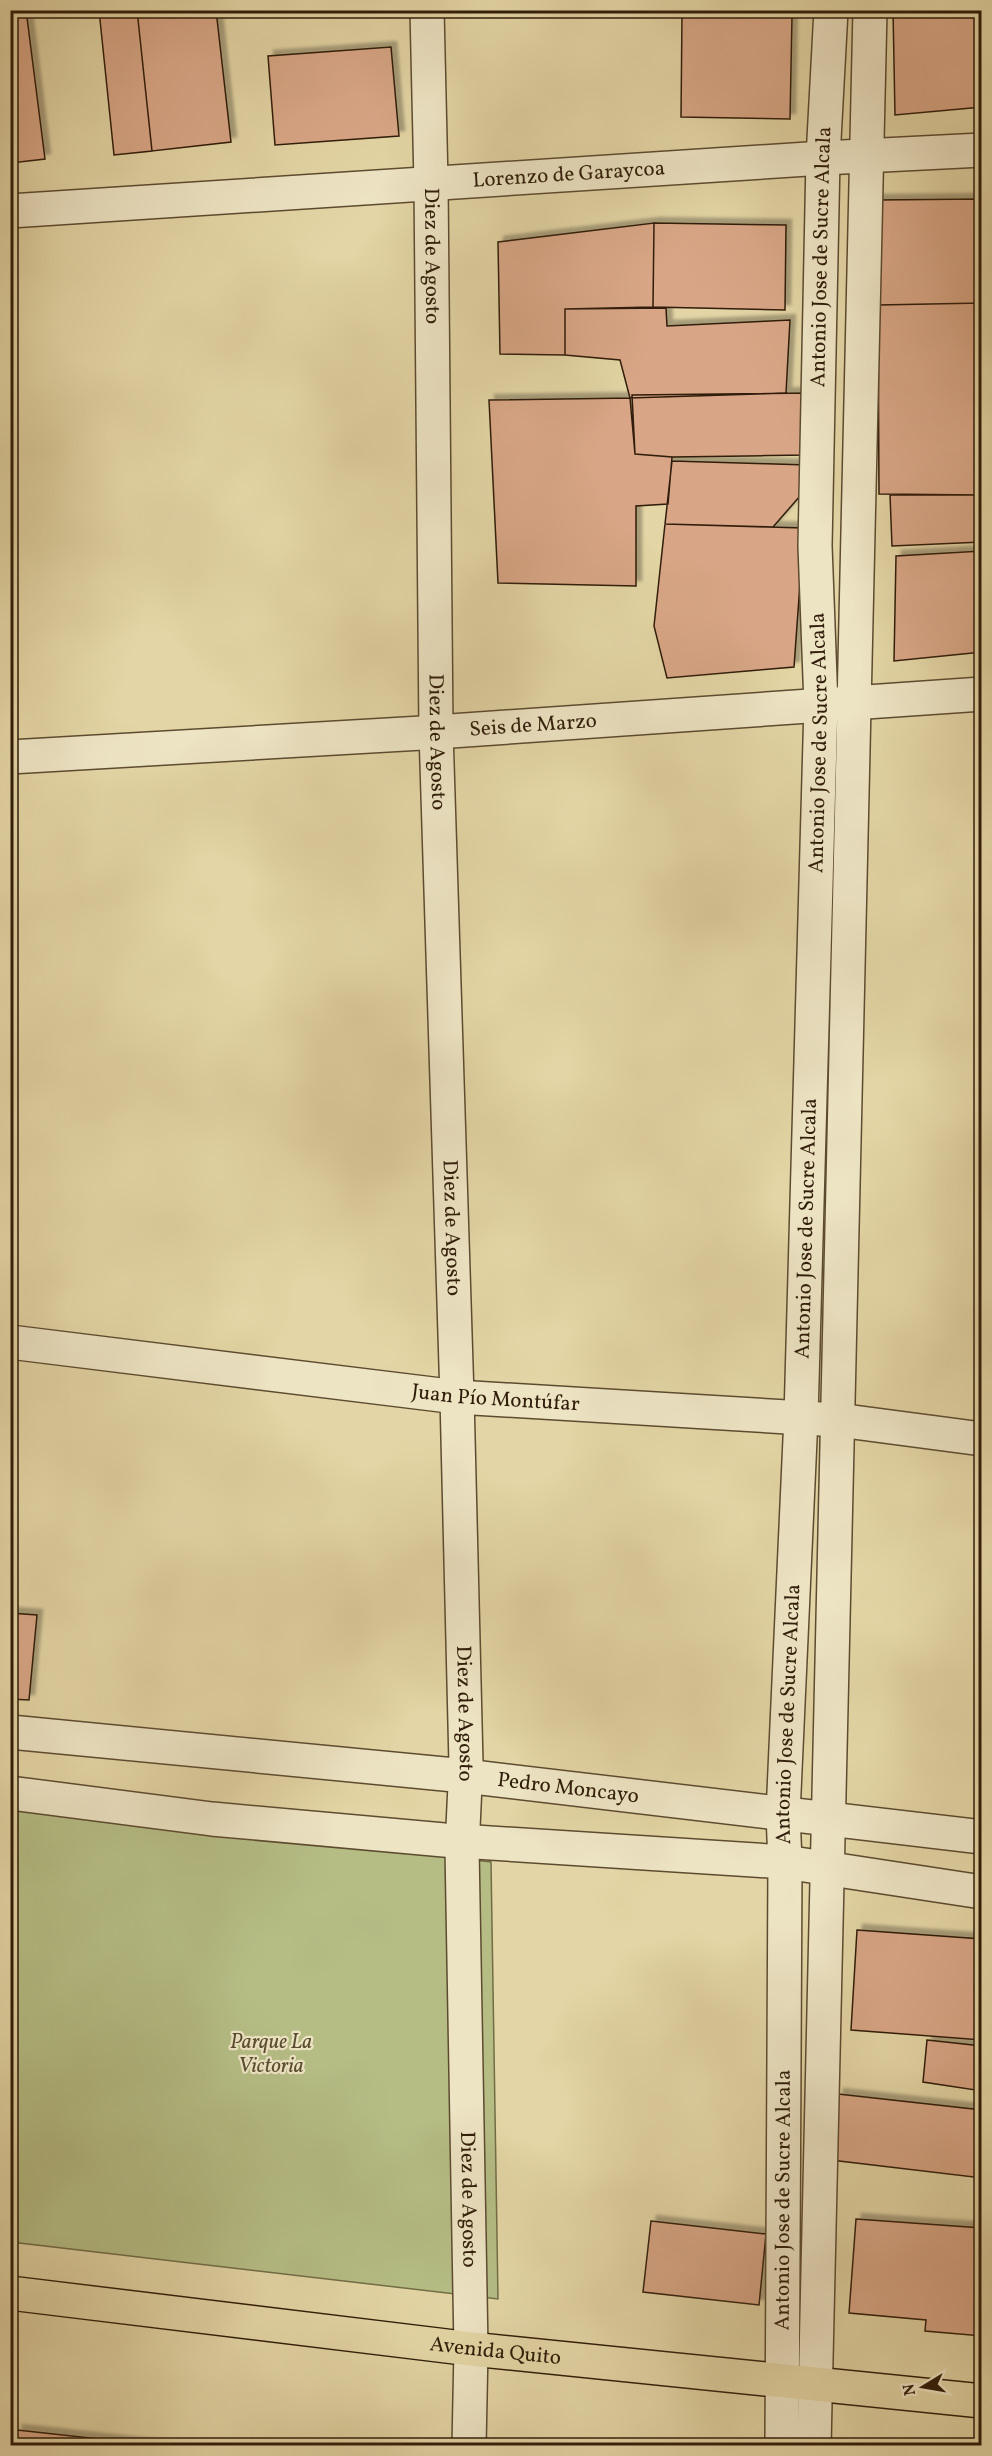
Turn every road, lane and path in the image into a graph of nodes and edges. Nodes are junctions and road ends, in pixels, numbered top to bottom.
1 (427, 10) edge
2 (831, 10) edge
3 (870, 10) edge
4 (981, 150) edge
5 (867, 156) junction
6 (824, 158) junction
7 (431, 183) junction
8 (10, 211) edge
9 (981, 694) edge
10 (854, 702) junction
11 (821, 705) junction
12 (436, 732) junction
13 (10, 757) edge
14 (10, 1342) edge
15 (457, 1398) junction
16 (801, 1417) junction
17 (838, 1420) junction
18 (981, 1439) edge
19 (10, 1732) edge
20 (465, 1776) junction
21 (10, 1793) edge
22 (783, 1814) junction
23 (828, 1818) junction
24 (981, 1837) edge
25 (462, 1841) junction
26 (785, 1862) junction
27 (827, 1868) junction
28 (981, 1892) edge
29 (10, 2293) edge
30 (471, 2349) junction
31 (799, 2382) junction
32 (981, 2401) edge
33 (469, 2445) edge
34 (782, 2445) edge
35 (814, 2445) edge

1 - 7 street, Diez de Agosto
2 - 6 street, Antonio Jose de Sucre Alcala
3 - 5 street, Antonio Jose de Sucre Alcala
4 - 5 street, Lorenzo de Garaycoa
5 - 6 street, Lorenzo de Garaycoa
5 - 10 street, Antonio Jose de Sucre Alcala
6 - 7 street, Lorenzo de Garaycoa
6 - 11 street, Antonio Jose de Sucre Alcala
7 - 8 street, Lorenzo de Garaycoa
7 - 12 street, Diez de Agosto
9 - 10 street, Seis de Marzo
10 - 11 street, Seis de Marzo
10 - 17 street, Antonio Jose de Sucre Alcala
11 - 12 street, Seis de Marzo
11 - 16 street, Antonio Jose de Sucre Alcala
12 - 13 street, Seis de Marzo
12 - 15 street, Diez de Agosto
14 - 15 street, Juan Pío Montúfar
15 - 16 street, Juan Pío Montúfar
15 - 20 street, Diez de Agosto
16 - 17 street, Juan Pío Montúfar
16 - 22 street, Antonio Jose de Sucre Alcala
17 - 18 street, Juan Pío Montúfar
17 - 23 street, Antonio Jose de Sucre Alcala
19 - 20 street, Pedro Moncayo
20 - 22 street, Pedro Moncayo
20 - 25 street, Diez de Agosto
21 - 25 street
22 - 23 street, Pedro Moncayo
22 - 26 street, Antonio Jose de Sucre Alcala
23 - 24 street, Pedro Moncayo
23 - 27 street, Antonio Jose de Sucre Alcala
25 - 26 street
25 - 30 street, Diez de Agosto
26 - 27 street
26 - 31 street, Antonio Jose de Sucre Alcala
27 - 28 street
27 - 31 street, Antonio Jose de Sucre Alcala
29 - 30 main road, Avenida Quito
30 - 31 main road, Avenida Quito
30 - 33 street, Diez de Agosto
31 - 32 main road, Avenida Quito
31 - 34 street, Antonio Jose de Sucre Alcala
31 - 35 street, Antonio Jose de Sucre Alcala

